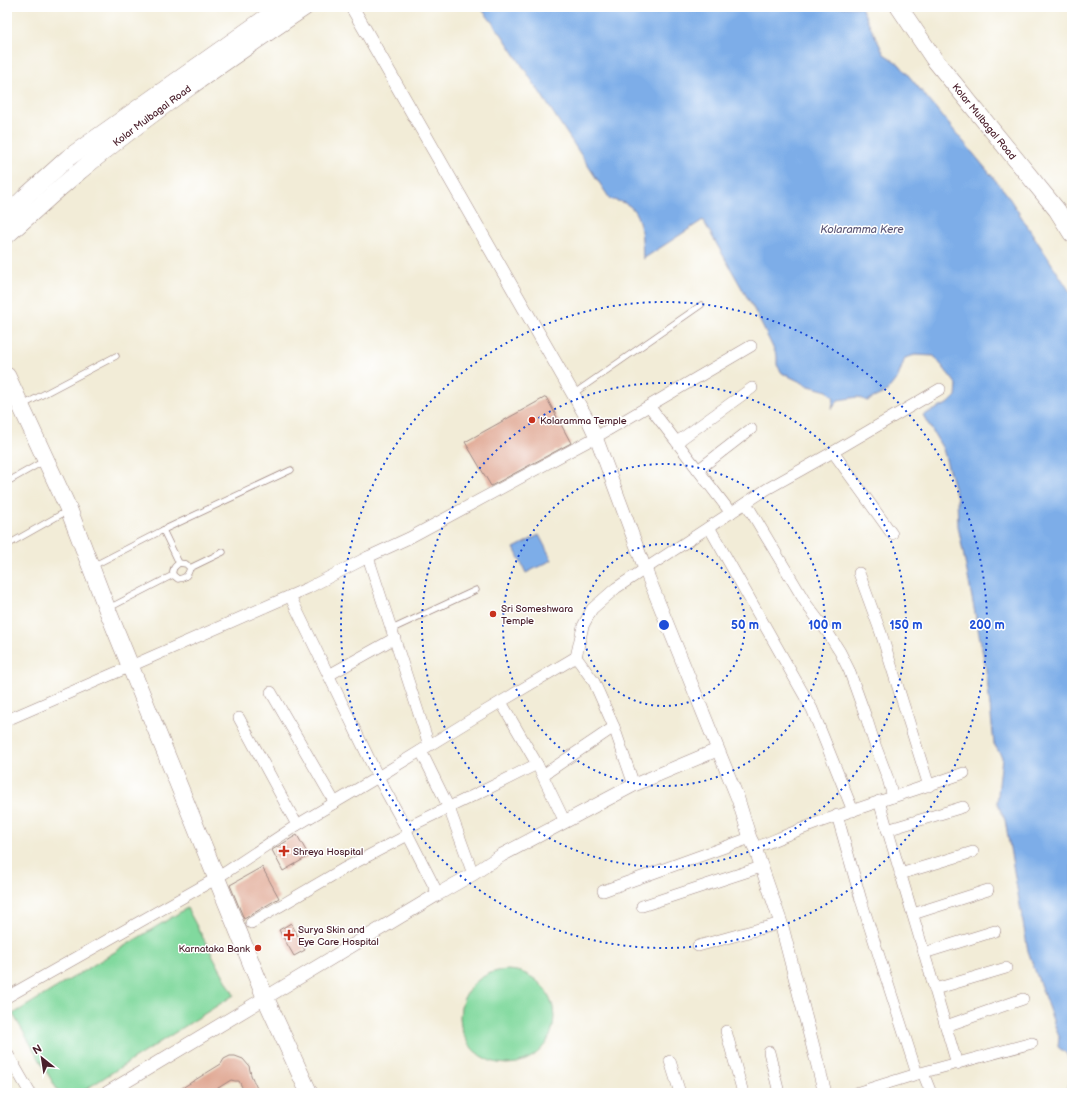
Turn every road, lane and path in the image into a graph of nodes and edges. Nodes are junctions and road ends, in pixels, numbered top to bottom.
1 (281, 7) edge
2 (305, 7) edge
3 (352, 7) edge
4 (899, 7) edge
5 (7, 215) edge
6 (1072, 234) edge
7 (7, 235) edge
8 (702, 305) dead end
9 (751, 346) dead end
10 (116, 356) dead end
11 (7, 376) edge
12 (752, 388) dead end
13 (940, 389) dead end
14 (573, 394) junction
15 (21, 406) junction
16 (649, 406) junction
17 (751, 429) dead end
18 (596, 437) junction
19 (677, 442) junction
20 (833, 452) junction
21 (46, 460) junction
22 (292, 470) dead end
23 (698, 470) junction
24 (7, 482) edge
25 (746, 502) junction
26 (70, 510) junction
27 (731, 512) junction
28 (709, 527) junction
29 (163, 530) junction
30 (892, 534) dead end
31 (7, 545) edge
32 (223, 552) dead end
33 (368, 557) junction
34 (179, 563) junction
35 (91, 568) junction
36 (190, 568) junction
37 (645, 569) junction
38 (859, 573) dead end
39 (173, 575) junction
40 (476, 590) dead end
41 (290, 596) junction
42 (107, 609) junction
43 (393, 633) junction
44 (576, 656) junction
45 (131, 666) junction
46 (329, 675) junction
47 (271, 692) dead end
48 (501, 702) junction
49 (239, 718) dead end
50 (7, 720) edge
51 (614, 727) junction
52 (425, 748) junction
53 (718, 750) junction
54 (537, 764) junction
55 (964, 773) dead end
56 (543, 776) junction
57 (378, 777) junction
58 (634, 785) junction
59 (929, 786) junction
60 (892, 797) junction
61 (879, 801) junction
62 (335, 803) junction
63 (963, 807) dead end
64 (449, 808) junction
65 (853, 811) junction
66 (837, 815) junction
67 (565, 822) junction
68 (297, 825) junction
69 (887, 830) junction
70 (407, 831) junction
71 (752, 843) junction
72 (973, 852) dead end
73 (760, 867) junction
74 (473, 874) junction
75 (900, 874) junction
76 (217, 878) junction
77 (988, 890) dead end
78 (603, 891) dead end
79 (438, 894) junction
80 (642, 906) dead end
81 (913, 914) junction
82 (251, 923) dead end
83 (781, 923) junction
84 (994, 931) dead end
85 (698, 946) dead end
86 (924, 953) junction
87 (1006, 968) dead end
88 (935, 989) junction
89 (7, 997) edge
90 (265, 997) junction
91 (1023, 999) dead end
92 (946, 1026) junction
93 (726, 1031) dead end
94 (1032, 1043) dead end
95 (769, 1052) dead end
96 (7, 1053) edge
97 (670, 1061) dead end
98 (957, 1064) junction
99 (920, 1074) junction
100 (30, 1093) edge
101 (107, 1093) edge
102 (309, 1093) edge
103 (680, 1093) edge
104 (743, 1093) edge
105 (779, 1093) edge
106 (825, 1093) edge
107 (856, 1093) edge
108 (930, 1093) edge

1 - 5 main road, Kolar Mulbagal Road
2 - 7 main road, Kolar Mulbagal Road
3 - 14 street
4 - 6 main road, Kolar Mulbagal Road
8 - 14 lane
9 - 16 street
10 - 15 lane
11 - 15 main road
12 - 19 street
13 - 20 street
14 - 18 street
15 - 21 main road
16 - 18 street
16 - 19 street
17 - 23 street
18 - 33 street
18 - 37 street
19 - 23 street
20 - 25 street
20 - 30 street
21 - 24 lane
21 - 26 main road
22 - 29 lane
23 - 27 street
25 - 27 street
25 - 60 street
26 - 31 lane
26 - 35 main road
27 - 28 street
28 - 37 street
28 - 65 street
29 - 34 lane
29 - 35 lane
32 - 36 lane
33 - 41 street
33 - 43 street
34 - 36 lane
34 - 39 lane
35 - 42 main road
36 - 39 lane
37 - 44 street
37 - 53 street
38 - 59 street
39 - 42 lane
40 - 43 lane
41 - 45 street
41 - 46 street
42 - 45 main road
43 - 46 street
43 - 52 street
44 - 48 street
44 - 51 street
45 - 50 street
45 - 76 main road
46 - 57 street
47 - 62 street
48 - 52 street
48 - 54 street
49 - 68 street
51 - 56 street
51 - 58 street
52 - 57 street
52 - 64 street
53 - 58 street
53 - 71 street
54 - 56 street
54 - 64 street
55 - 59 street
56 - 67 street
57 - 62 street
57 - 70 street
58 - 67 street
59 - 60 street
60 - 61 street
61 - 65 street
61 - 69 street
62 - 68 street
63 - 69 street
64 - 70 street
64 - 74 street
65 - 66 street
66 - 71 street
66 - 99 street
67 - 74 street
68 - 76 street
69 - 75 street
70 - 79 street
70 - 82 street
71 - 73 street
71 - 78 street
72 - 75 street
73 - 80 street
73 - 83 street
74 - 79 street
75 - 81 street
76 - 89 street
76 - 90 main road
77 - 81 street
79 - 90 street
81 - 86 street
83 - 85 street
83 - 106 street
84 - 86 street
86 - 88 street
87 - 88 street
88 - 92 street
90 - 101 street
90 - 102 main road
91 - 92 street
92 - 98 street
93 - 104 street
94 - 98 street
95 - 105 street
96 - 100 street
97 - 103 street
98 - 99 street
99 - 107 street
99 - 108 street

